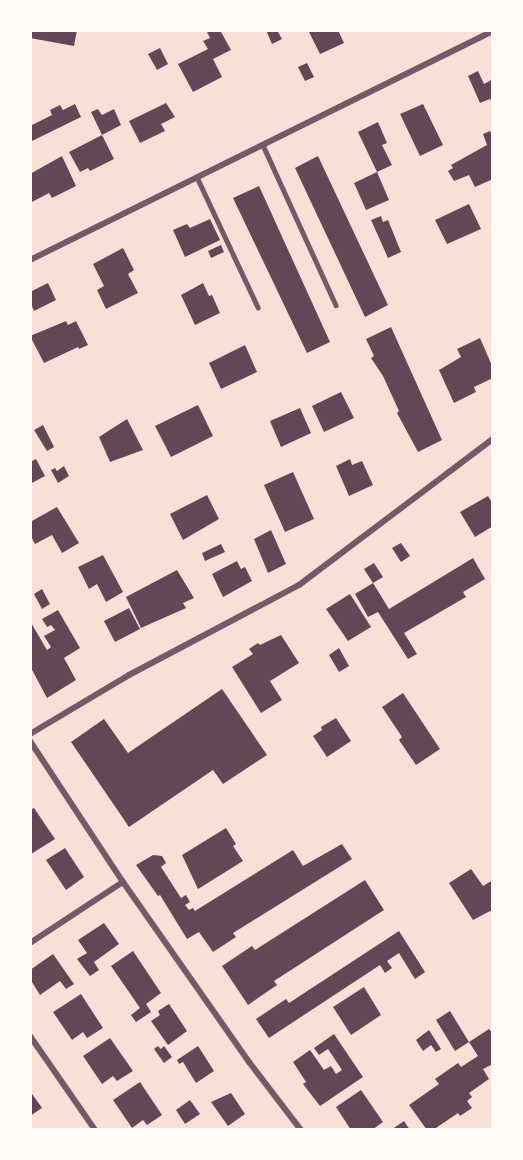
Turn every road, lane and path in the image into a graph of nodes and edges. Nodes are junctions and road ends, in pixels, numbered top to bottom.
1 (493, 31) edge
2 (262, 145) junction
3 (197, 177) junction
4 (30, 260) edge
5 (336, 305) dead end
6 (258, 307) dead end
7 (493, 439) edge
8 (30, 734) edge
9 (30, 741) edge
10 (123, 882) junction
11 (30, 943) edge
12 (30, 1036) edge
13 (95, 1130) edge
14 (301, 1130) edge

1 - 2 street
2 - 3 street
2 - 5 lane
3 - 4 street
3 - 6 lane
7 - 8 street
9 - 10 street
10 - 11 street
10 - 14 street
12 - 13 street

